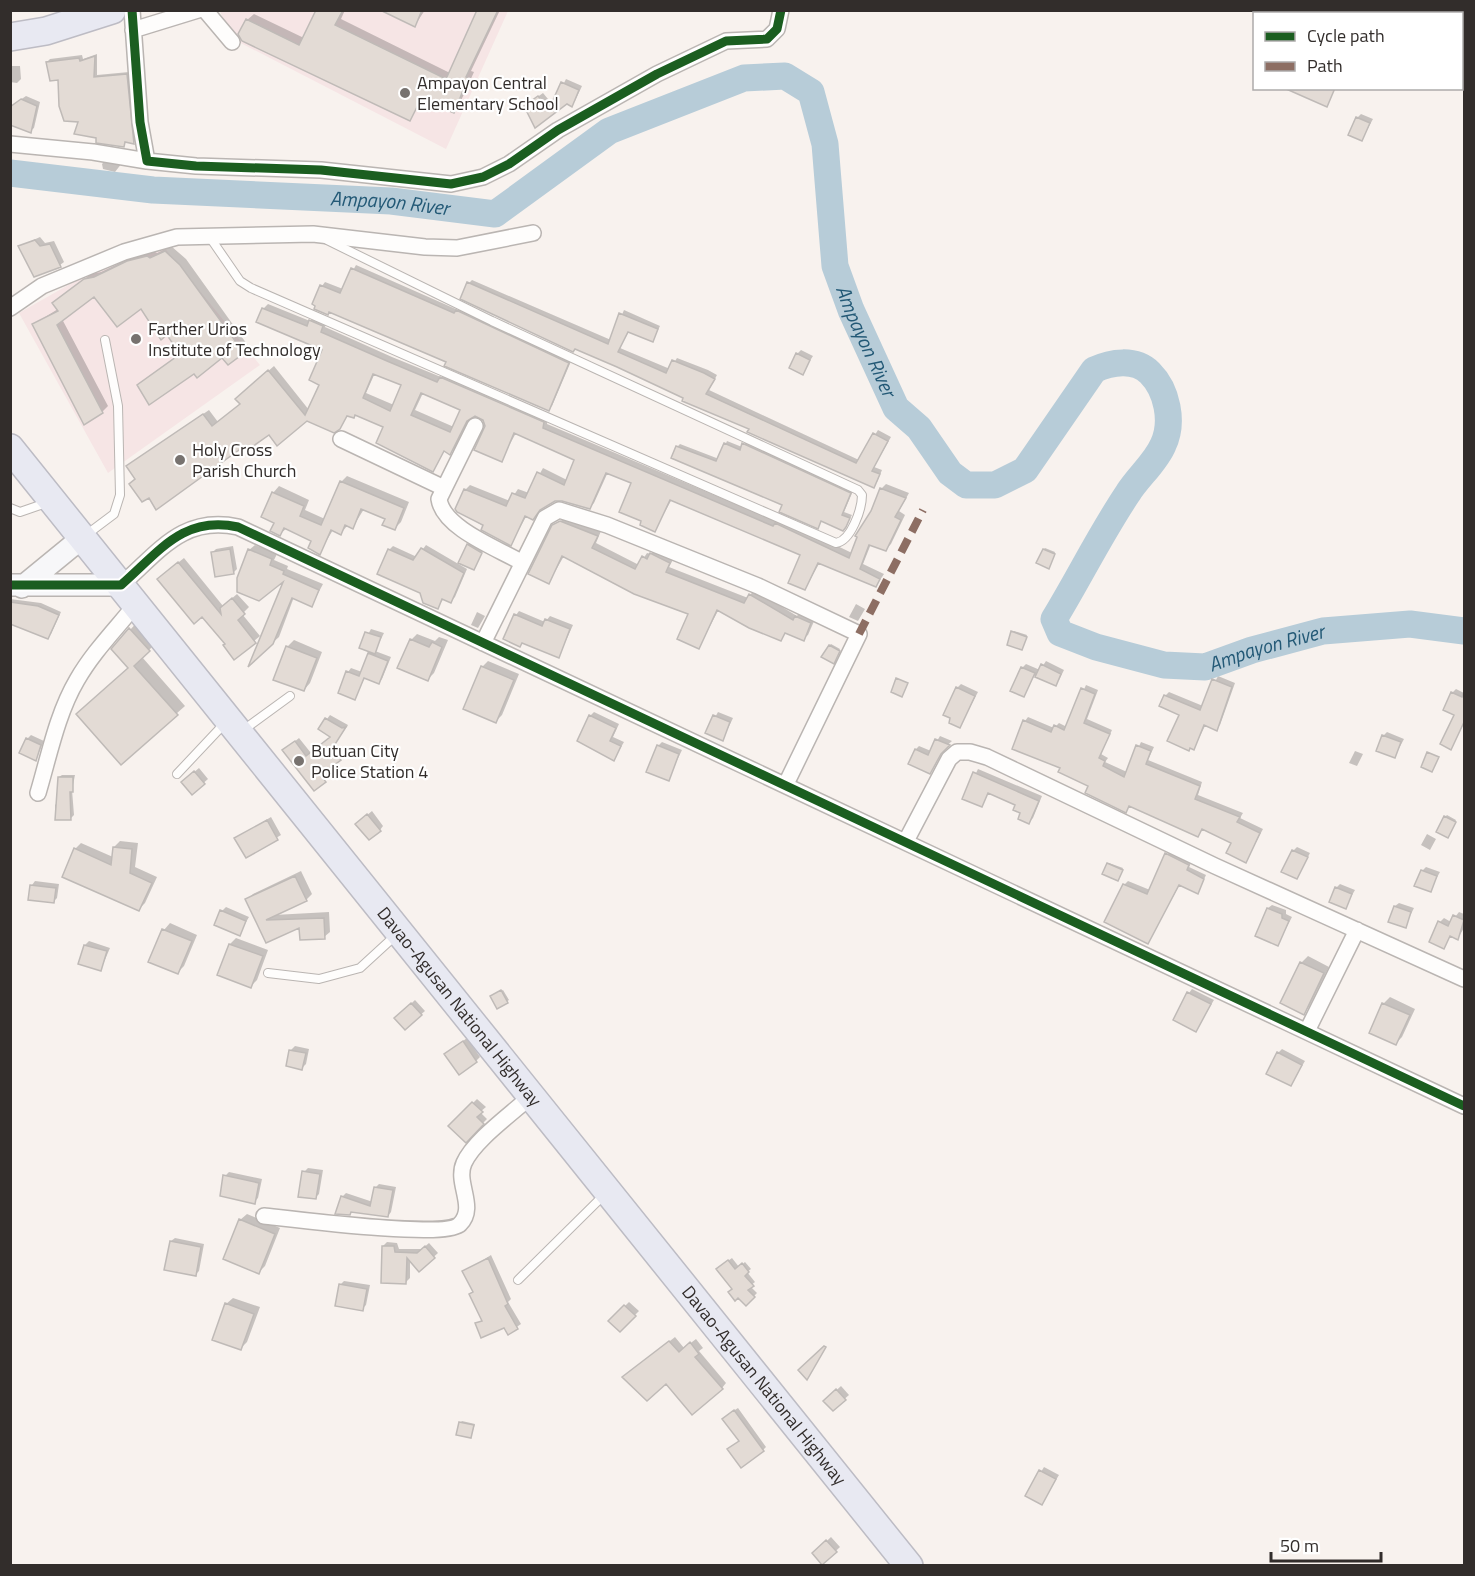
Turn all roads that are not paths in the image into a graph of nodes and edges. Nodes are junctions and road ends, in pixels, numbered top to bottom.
1 (112, 10) edge
2 (132, 10) edge
3 (198, 10) edge
4 (205, 10) edge
5 (781, 10) edge
6 (133, 30) junction
7 (10, 37) edge
8 (232, 42) dead end
9 (10, 144) edge
10 (147, 161) junction
11 (533, 233) dead end
12 (313, 234) junction
13 (210, 237) junction
14 (10, 309) edge
15 (105, 340) dead end
16 (475, 426) dead end
17 (341, 439) dead end
18 (10, 448) edge
19 (444, 488) junction
20 (53, 500) junction
21 (10, 508) edge
22 (82, 537) junction
23 (521, 562) junction
24 (16, 586) edge
25 (129, 594) junction
26 (483, 643) junction
27 (290, 696) dead end
28 (233, 727) junction
29 (177, 774) dead end
30 (786, 784) junction
31 (38, 793) dead end
32 (906, 841) junction
33 (1357, 930) junction
34 (400, 932) junction
35 (268, 973) dead end
36 (1464, 980) edge
37 (1307, 1031) junction
38 (532, 1095) junction
39 (1464, 1106) edge
40 (609, 1191) junction
41 (264, 1216) dead end
42 (518, 1280) dead end
43 (909, 1566) edge

1 - 7 highway
2 - 6 street
3 - 6 street
4 - 8 street
5 - 10 street
6 - 10 street
9 - 10 street
11 - 12 street
12 - 13 street
12 - 13 lane
13 - 14 street
15 - 22 lane
16 - 19 street
17 - 19 street
18 - 20 highway, Davao-Agusan National Highway
19 - 23 street
20 - 21 lane
20 - 22 highway, Davao-Agusan National Highway
22 - 24 street
22 - 25 highway, Davao-Agusan National Highway
23 - 26 street
23 - 30 street
24 - 25 street
25 - 26 street
25 - 28 highway, Davao-Agusan National Highway
25 - 31 street
26 - 30 street
27 - 28 lane
28 - 29 lane
28 - 34 highway, Davao-Agusan National Highway
30 - 32 street
32 - 33 street
32 - 37 street
33 - 36 street
33 - 37 street
34 - 35 lane
34 - 38 highway, Davao-Agusan National Highway
37 - 39 street
38 - 40 highway, Davao-Agusan National Highway
38 - 41 street
40 - 42 lane
40 - 43 highway, Davao-Agusan National Highway

